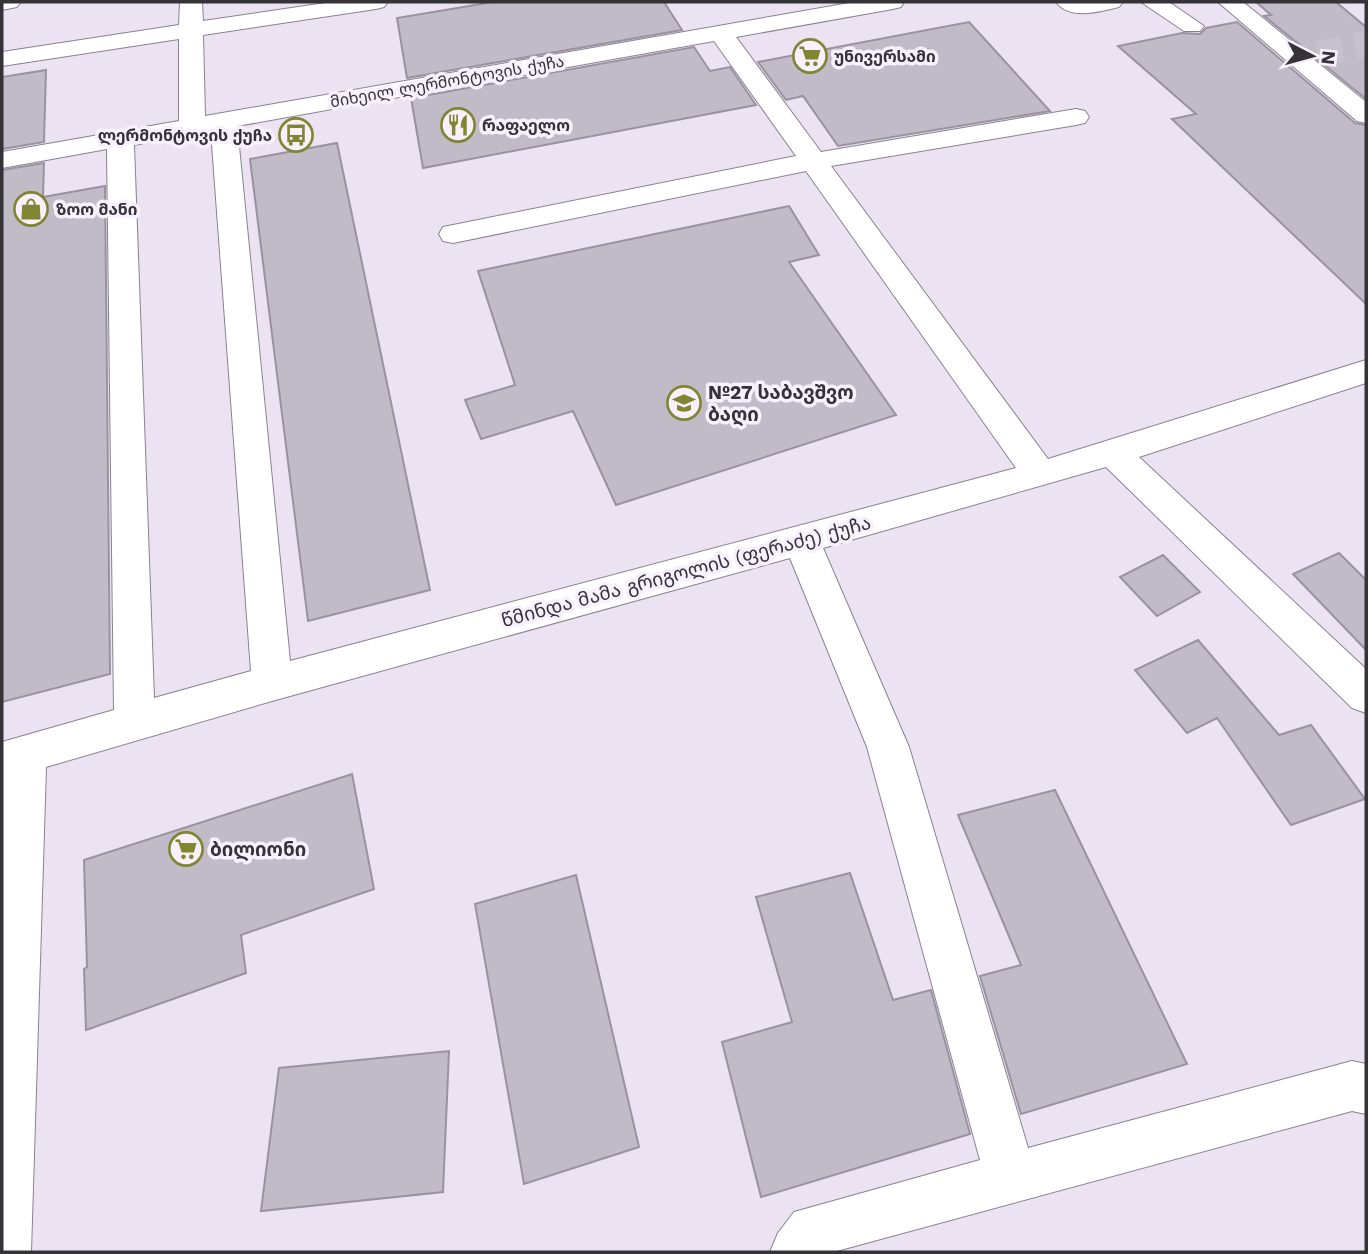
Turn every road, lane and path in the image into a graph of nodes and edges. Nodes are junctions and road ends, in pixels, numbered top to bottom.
1 (9, 2) edge
2 (191, 2) edge
3 (376, 2) edge
4 (893, 2) edge
5 (1068, 2) edge
6 (1111, 2) edge
7 (1153, 2) edge
8 (1228, 2) edge
9 (2, 3) edge
10 (732, 24) junction
11 (1192, 26) dead end
12 (191, 30) junction
13 (2, 59) edge
14 (1366, 115) edge
15 (1076, 117) dead end
16 (208, 124) junction
17 (120, 139) junction
18 (2, 160) edge
19 (814, 160) junction
20 (453, 234) dead end
21 (1366, 371) edge
22 (1113, 453) junction
23 (1040, 475) junction
24 (801, 540) junction
25 (272, 683) junction
26 (1366, 695) edge
27 (135, 723) junction
28 (14, 758) edge
29 (1366, 1089) edge
30 (1011, 1178) junction
31 (4, 1252) edge
32 (797, 1252) edge

1 - 9 street
2 - 12 street
3 - 12 street
4 - 10 street, მიხეილ ლერმონტოვის ქუჩა
5 - 6 street
7 - 11 street
8 - 14 street
10 - 16 street, მიხეილ ლერმონტოვის ქუჩა
10 - 19 street
12 - 13 street
12 - 16 street
15 - 19 street
16 - 17 street, მიხეილ ლერმონტოვის ქუჩა
16 - 25 street
17 - 18 street, მიხეილ ლერმონტოვის ქუჩა
17 - 27 street
19 - 20 street
19 - 23 street
21 - 22 street, წმინდა მამა გრიგოლის (ფერაძე) ქუჩა
22 - 23 street, წმინდა მამა გრიგოლის (ფერაძე) ქუჩა
22 - 26 street
23 - 24 street, წმინდა მამა გრიგოლის (ფერაძე) ქუჩა
24 - 25 street, წმინდა მამა გრიგოლის (ფერაძე) ქუჩა
24 - 30 street
25 - 27 street, წმინდა მამა გრიგოლის (ფერაძე) ქუჩა
27 - 28 street, წმინდა მამა გრიგოლის (ფერაძე) ქუჩა
28 - 31 street
29 - 30 street
30 - 32 street

